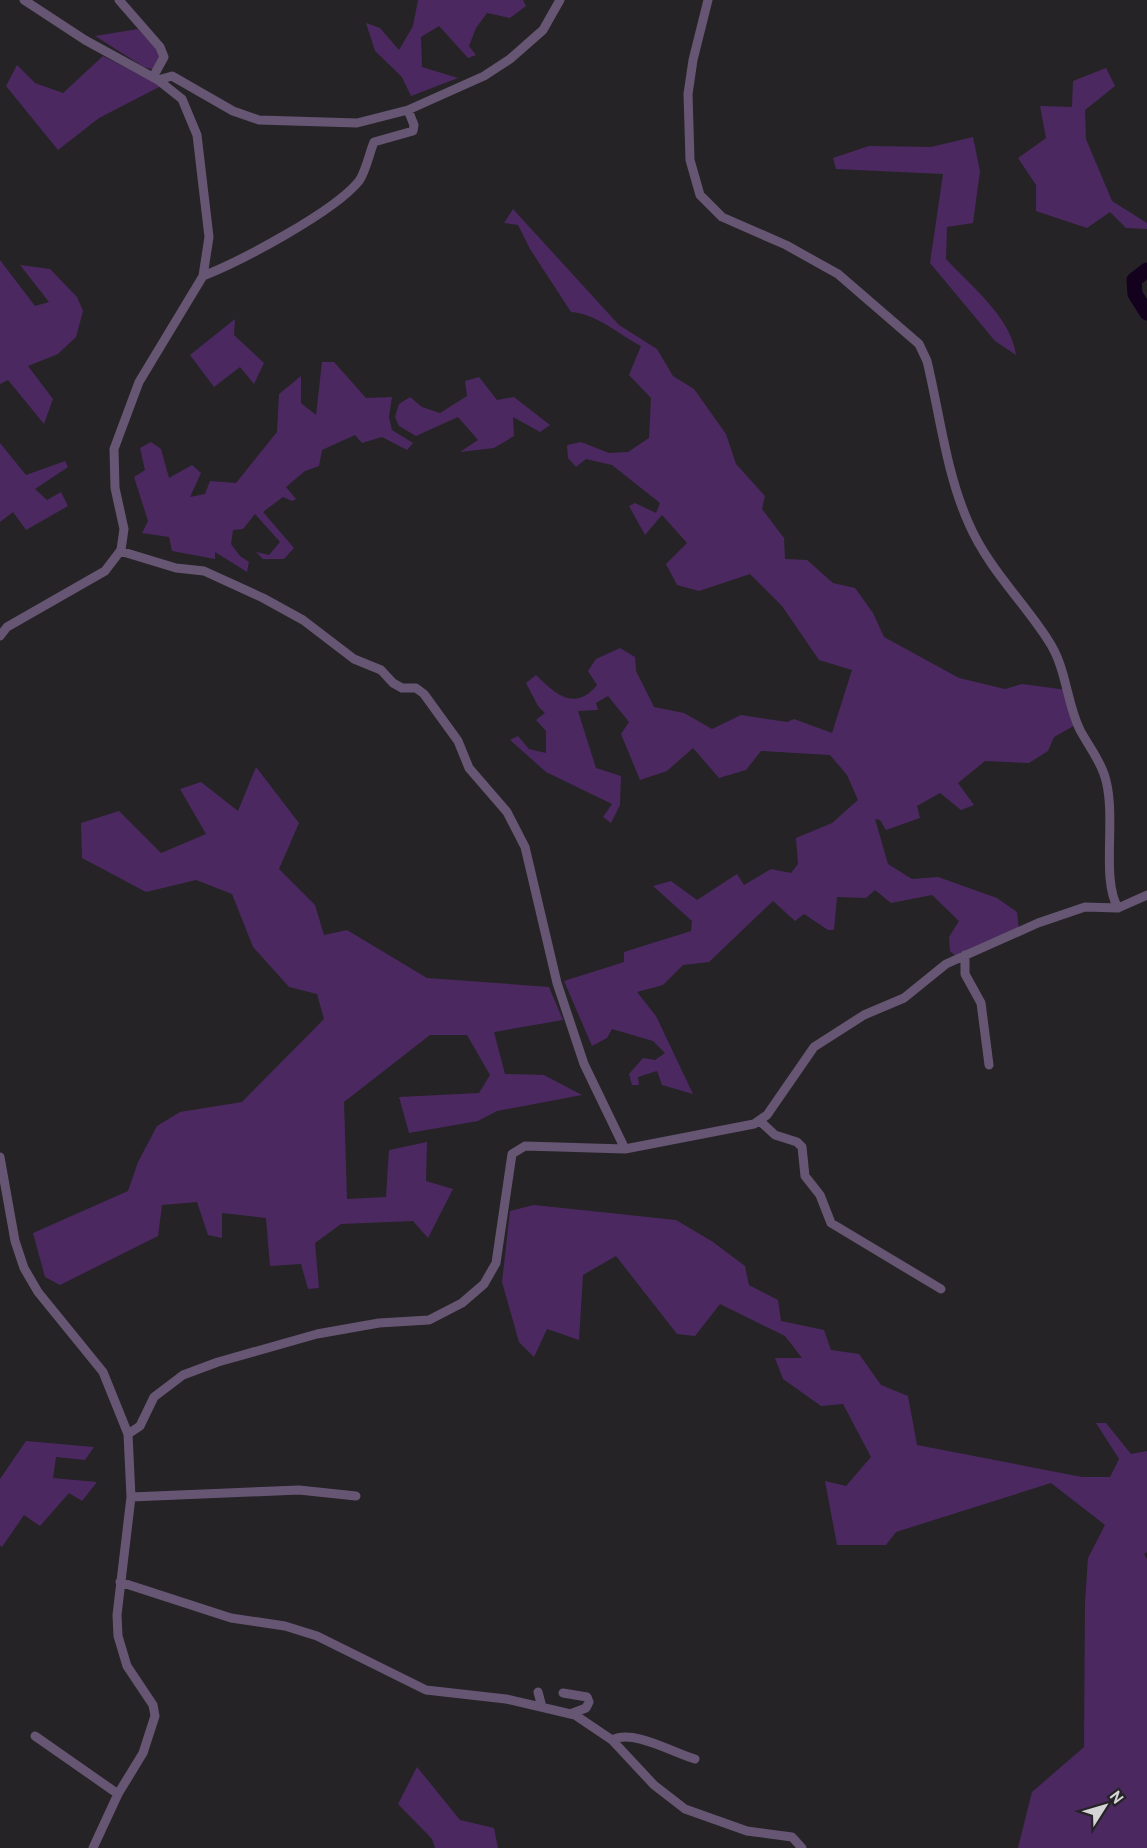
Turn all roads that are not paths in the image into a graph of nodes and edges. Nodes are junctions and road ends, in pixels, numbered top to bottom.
1 (24, 0) edge
2 (119, 0) edge
3 (560, 0) edge
4 (708, 0) edge
5 (155, 78) junction
6 (408, 110) junction
7 (203, 276) junction
8 (120, 550) junction
9 (0, 636) edge
10 (1147, 896) edge
11 (1118, 908) junction
12 (965, 956) junction
13 (989, 1065) dead end
14 (760, 1121) junction
15 (625, 1149) junction
16 (0, 1157) edge
17 (941, 1289) dead end
18 (128, 1434) junction
19 (356, 1496) dead end
20 (131, 1497) junction
21 (120, 1582) junction
22 (538, 1692) dead end
23 (563, 1693) dead end
24 (542, 1707) junction
25 (570, 1714) junction
26 (35, 1736) dead end
27 (612, 1740) junction
28 (695, 1759) dead end
29 (118, 1794) junction
30 (93, 1848) edge
31 (802, 1848) edge

1 - 5 street
2 - 5 street
3 - 6 street
4 - 11 street
5 - 6 street
5 - 7 street
6 - 7 street
7 - 8 street
8 - 9 street
8 - 15 street
10 - 11 street
11 - 12 street
12 - 13 street
12 - 14 street
14 - 15 street
14 - 17 street
15 - 18 street
16 - 18 street
18 - 20 street
19 - 20 street
20 - 21 street
21 - 24 street
21 - 29 street
22 - 24 street
23 - 25 street
24 - 25 street
25 - 27 street
26 - 29 street
27 - 28 street
27 - 31 street
29 - 30 street

